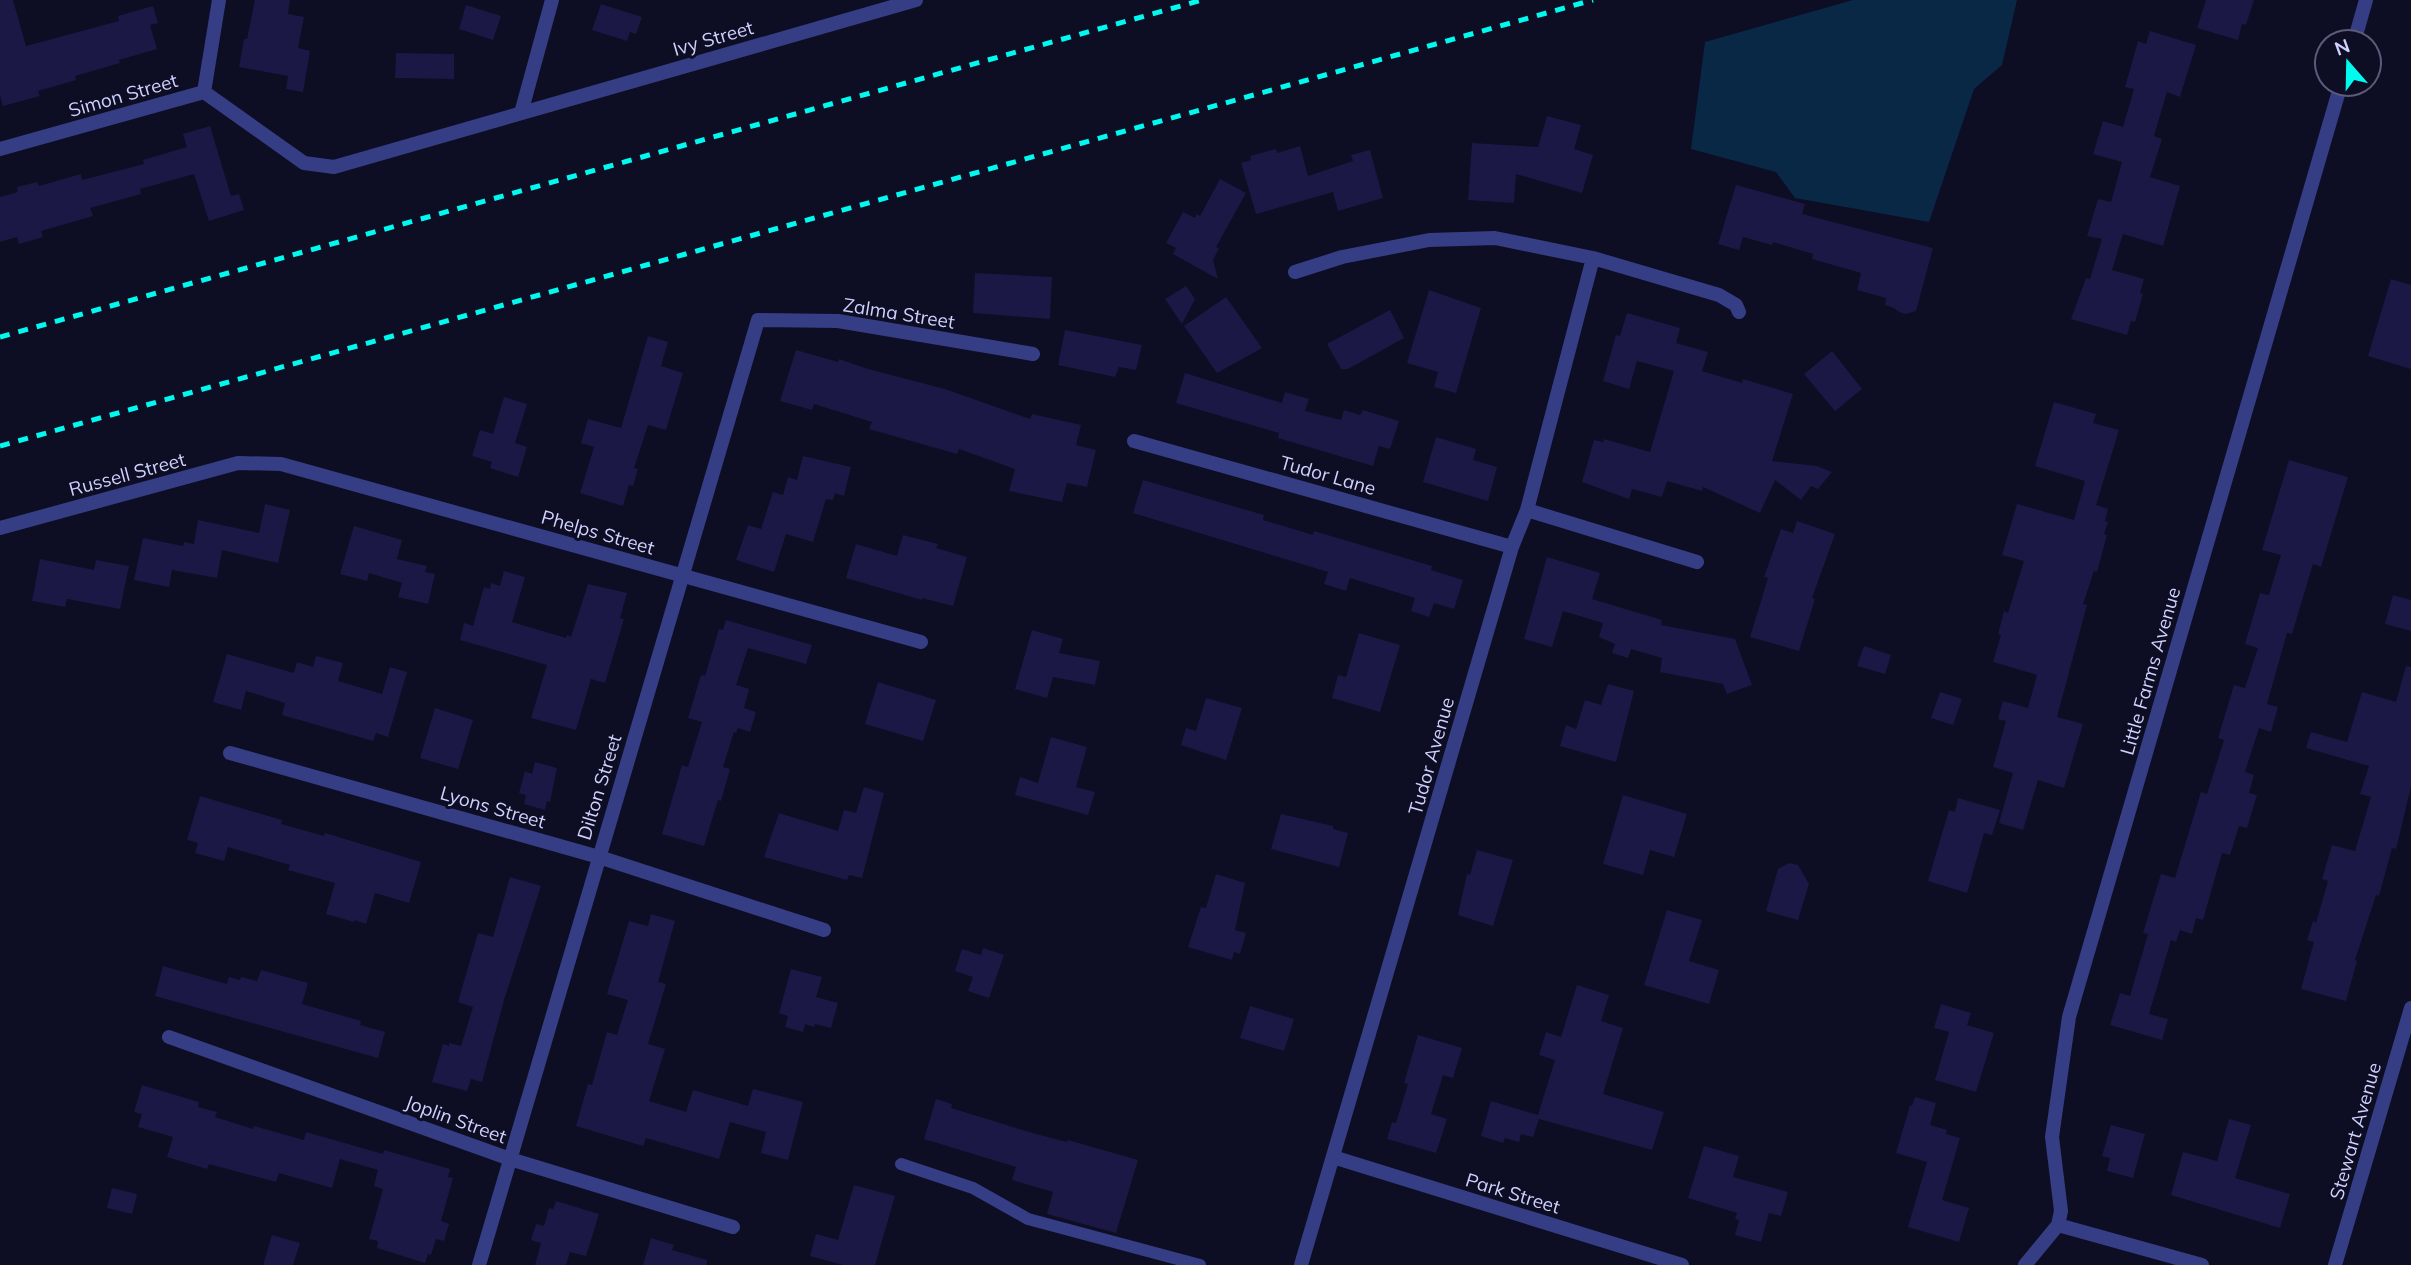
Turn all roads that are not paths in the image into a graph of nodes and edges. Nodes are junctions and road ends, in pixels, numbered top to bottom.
1 (219, 0) edge
2 (552, 0) edge
3 (916, 0) edge
4 (2366, 0) edge
5 (869, 7) edge
6 (2358, 28) edge
7 (204, 92) junction
8 (2337, 98) edge
9 (522, 113) junction
10 (0, 149) edge
11 (1593, 258) junction
12 (1295, 272) dead end
13 (1738, 312) dead end
14 (758, 320) joint
15 (1033, 355) dead end
16 (1134, 441) dead end
17 (265, 463) joint
18 (1527, 510) junction
19 (0, 528) edge
20 (1512, 547) junction
21 (1697, 562) dead end
22 (682, 576) junction
23 (920, 642) dead end
24 (230, 753) dead end
25 (598, 857) junction
26 (824, 930) dead end
27 (2411, 1008) edge
28 (169, 1037) dead end
29 (1334, 1157) junction
30 (510, 1159) junction
31 (901, 1164) dead end
32 (2058, 1225) junction
33 (733, 1227) dead end
34 (479, 1265) edge
35 (1200, 1265) edge
36 (1301, 1265) edge
37 (1682, 1265) edge
38 (2025, 1265) edge
39 (2202, 1265) edge
40 (2335, 1265) edge

1 - 7 street
2 - 9 street
3 - 5 street, Ivy Street
4 - 6 street
5 - 9 street, Ivy Street
7 - 9 street, Simon Street
7 - 10 street, Simon Street
8 - 32 street, Little Farms Avenue
11 - 12 street
11 - 13 street
11 - 18 street, Tudor Avenue
14 - 15 street, Zalma Street
14 - 22 street, Dilton Street
16 - 20 street, Tudor Lane
17 - 19 street, Russell Street
17 - 22 street, Phelps Street
18 - 20 street, Tudor Avenue
18 - 21 street
20 - 29 street, Tudor Avenue
22 - 23 street, Phelps Street
22 - 25 street, Dilton Street
24 - 25 street, Lyons Street
25 - 26 street, Lyons Street
25 - 30 street, Dilton Street
27 - 40 street, Stewart Avenue
28 - 30 street, Joplin Street
29 - 36 street, Tudor Avenue
29 - 37 street, Park Street
30 - 33 street, Joplin Street
30 - 34 street, Dilton Street
31 - 35 lane
32 - 38 street
32 - 39 street

